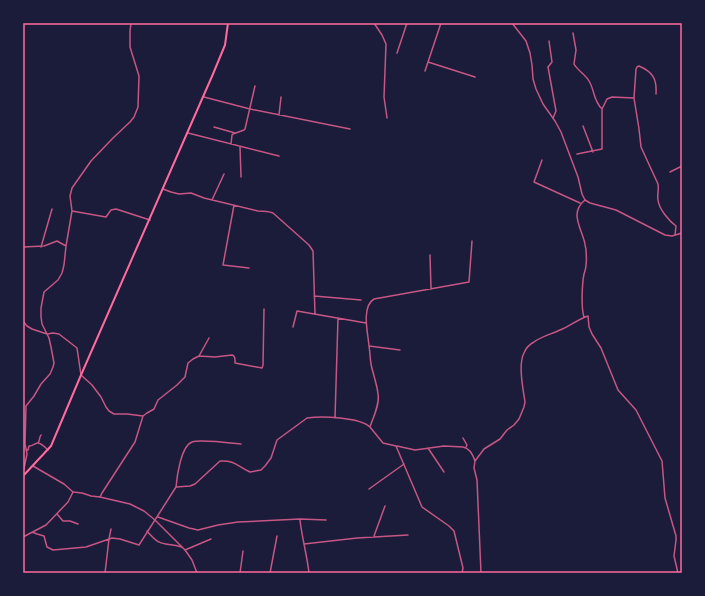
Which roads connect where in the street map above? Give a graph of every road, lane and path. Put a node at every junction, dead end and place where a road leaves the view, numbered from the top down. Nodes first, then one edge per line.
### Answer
1 (131, 23) edge
2 (228, 23) edge
3 (374, 23) edge
4 (407, 23) edge
5 (441, 23) edge
6 (512, 23) edge
7 (573, 33) dead end
8 (549, 41) dead end
9 (397, 53) dead end
10 (428, 62) junction
11 (425, 71) dead end
12 (476, 77) dead end
13 (255, 86) dead end
14 (656, 94) dead end
15 (204, 96) junction
16 (281, 97) dead end
17 (634, 98) junction
18 (250, 108) junction
19 (602, 109) junction
20 (279, 114) junction
21 (387, 118) dead end
22 (553, 118) junction
23 (583, 126) dead end
24 (214, 127) dead end
25 (350, 130) dead end
26 (188, 133) junction
27 (235, 133) junction
28 (231, 144) junction
29 (240, 147) junction
30 (593, 152) junction
31 (577, 154) dead end
32 (279, 156) dead end
33 (542, 160) dead end
34 (682, 166) edge
35 (670, 172) dead end
36 (224, 174) dead end
37 (241, 177) dead end
38 (163, 189) junction
39 (212, 200) junction
40 (585, 200) junction
41 (580, 204) junction
42 (234, 205) junction
43 (52, 209) dead end
44 (72, 211) junction
45 (150, 220) junction
46 (682, 233) edge
47 (675, 235) junction
48 (472, 241) dead end
49 (66, 246) junction
50 (23, 247) edge
51 (41, 247) junction
52 (430, 255) dead end
53 (249, 268) dead end
54 (431, 289) junction
55 (314, 296) junction
56 (361, 300) dead end
57 (264, 309) dead end
58 (315, 314) junction
59 (584, 317) junction
60 (338, 318) junction
61 (23, 321) edge
62 (366, 323) junction
63 (293, 327) dead end
64 (47, 334) junction
65 (209, 338) dead end
66 (369, 346) junction
67 (400, 350) dead end
68 (199, 356) junction
69 (82, 374) junction
70 (143, 416) junction
71 (335, 418) junction
72 (24, 423) edge
73 (370, 427) junction
74 (41, 434) dead end
75 (463, 438) dead end
76 (38, 443) junction
77 (241, 444) dead end
78 (396, 446) junction
79 (428, 448) junction
80 (466, 448) junction
81 (26, 450) junction
82 (48, 450) junction
83 (475, 461) junction
84 (404, 464) junction
85 (33, 466) junction
86 (444, 472) dead end
87 (23, 475) edge
88 (176, 487) junction
89 (369, 489) dead end
90 (73, 492) junction
91 (100, 497) junction
92 (386, 506) dead end
93 (57, 514) junction
94 (158, 517) junction
95 (300, 519) junction
96 (155, 520) junction
97 (326, 520) dead end
98 (78, 524) dead end
99 (111, 529) dead end
100 (147, 531) junction
101 (32, 532) junction
102 (408, 535) dead end
103 (277, 536) dead end
104 (374, 536) junction
105 (23, 537) edge
106 (109, 539) junction
107 (211, 539) dead end
108 (304, 544) junction
109 (182, 547) junction
110 (184, 550) junction
111 (243, 552) dead end
112 (105, 573) edge
113 (197, 573) edge
114 (240, 573) edge
115 (270, 573) edge
116 (309, 573) edge
117 (462, 573) edge
118 (481, 573) edge
119 (678, 573) edge

1 - 44 street
2 - 15 main road
3 - 21 street
4 - 9 street
5 - 10 street
6 - 22 street
7 - 19 street
8 - 22 street
10 - 11 street
10 - 12 street
13 - 18 street
14 - 17 street
15 - 18 street
15 - 26 main road
16 - 20 street
17 - 19 street
17 - 47 street
18 - 20 street
18 - 27 street
19 - 30 street
20 - 25 street
22 - 40 street
23 - 30 street
24 - 27 street
26 - 28 street
26 - 38 main road
27 - 28 street
28 - 29 street
29 - 32 street
29 - 37 street
30 - 31 street
33 - 41 street
34 - 35 street
36 - 39 street
38 - 39 street
38 - 45 main road
39 - 42 street
40 - 41 street
40 - 47 street
41 - 59 street
42 - 53 street
42 - 55 street
43 - 51 street
44 - 45 street
44 - 49 street
45 - 69 main road
46 - 47 street
48 - 54 street
49 - 51 street
49 - 64 street
50 - 51 street
52 - 54 street
54 - 62 street
55 - 56 street
55 - 58 street
57 - 68 street
58 - 60 street
58 - 63 street
59 - 83 street
59 - 119 street
60 - 62 street
60 - 71 street
61 - 64 street
62 - 66 street
64 - 69 street
64 - 72 street
65 - 68 street
66 - 67 street
66 - 73 street
68 - 70 street
69 - 70 street
69 - 82 main road
70 - 91 street
71 - 73 street
71 - 88 street
72 - 81 street
73 - 78 street
74 - 76 street
75 - 80 street
76 - 81 street
76 - 82 street
77 - 88 street
78 - 79 street
78 - 84 street
79 - 80 street
79 - 86 street
80 - 83 street
81 - 87 street
82 - 85 main road
83 - 118 street
84 - 89 street
84 - 117 street
85 - 87 main road
85 - 90 street
88 - 94 street
90 - 91 street
90 - 93 street
91 - 96 street
92 - 104 street
93 - 98 street
93 - 101 street
94 - 95 street
94 - 96 street
95 - 97 street
95 - 108 street
96 - 100 street
96 - 109 street
99 - 106 street
100 - 106 street
100 - 109 street
101 - 105 street
101 - 106 street
102 - 104 street
103 - 115 street
104 - 108 street
106 - 112 street
107 - 110 street
108 - 116 street
109 - 110 street
110 - 113 street
111 - 114 street

